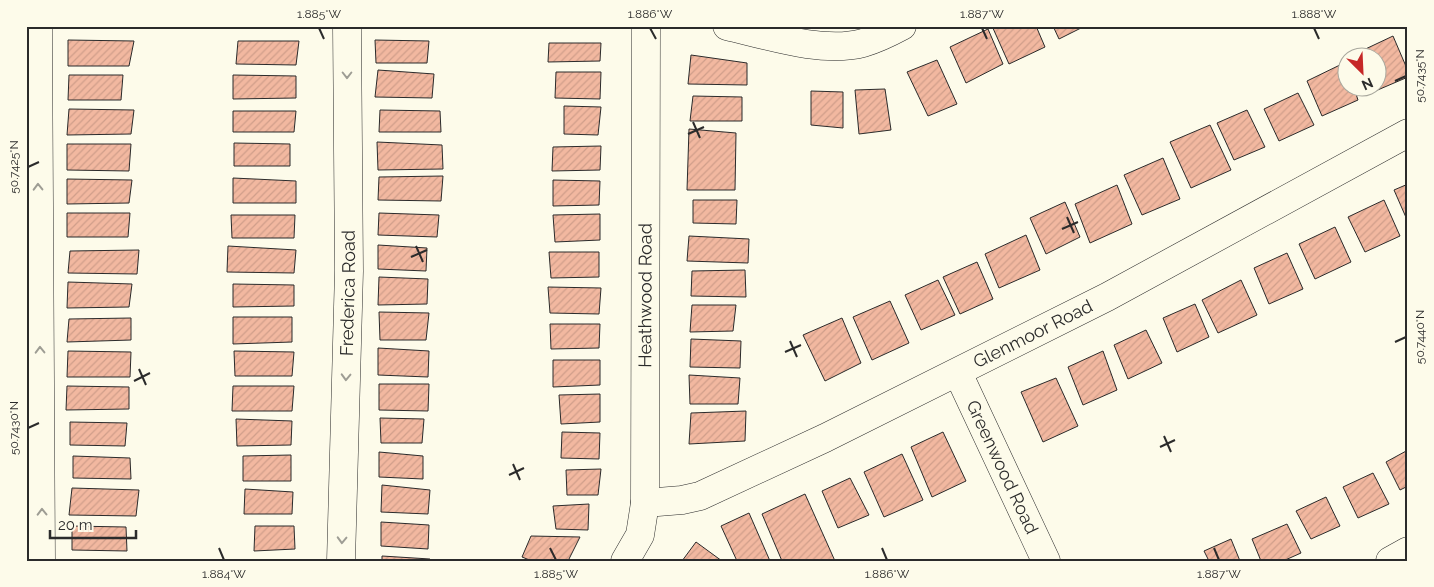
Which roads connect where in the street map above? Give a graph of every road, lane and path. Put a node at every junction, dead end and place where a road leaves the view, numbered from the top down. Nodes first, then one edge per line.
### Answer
1 (38, 26) edge
2 (347, 26) edge
3 (646, 26) edge
4 (727, 26) edge
5 (902, 26) edge
6 (1408, 133) edge
7 (958, 373) junction
8 (645, 502) junction
9 (1408, 551) edge
10 (41, 561) edge
11 (341, 561) edge
12 (625, 561) edge
13 (1046, 561) edge
14 (1390, 561) edge

10 -> 1 street
2 -> 11 street, Frederica Road
3 - 8 street, Heathwood Road
4 - 5 street
6 - 7 street, Glenmoor Road
7 - 8 street, Glenmoor Road
7 - 13 street, Greenwood Road
8 - 12 street, Heathwood Road
9 - 14 street

